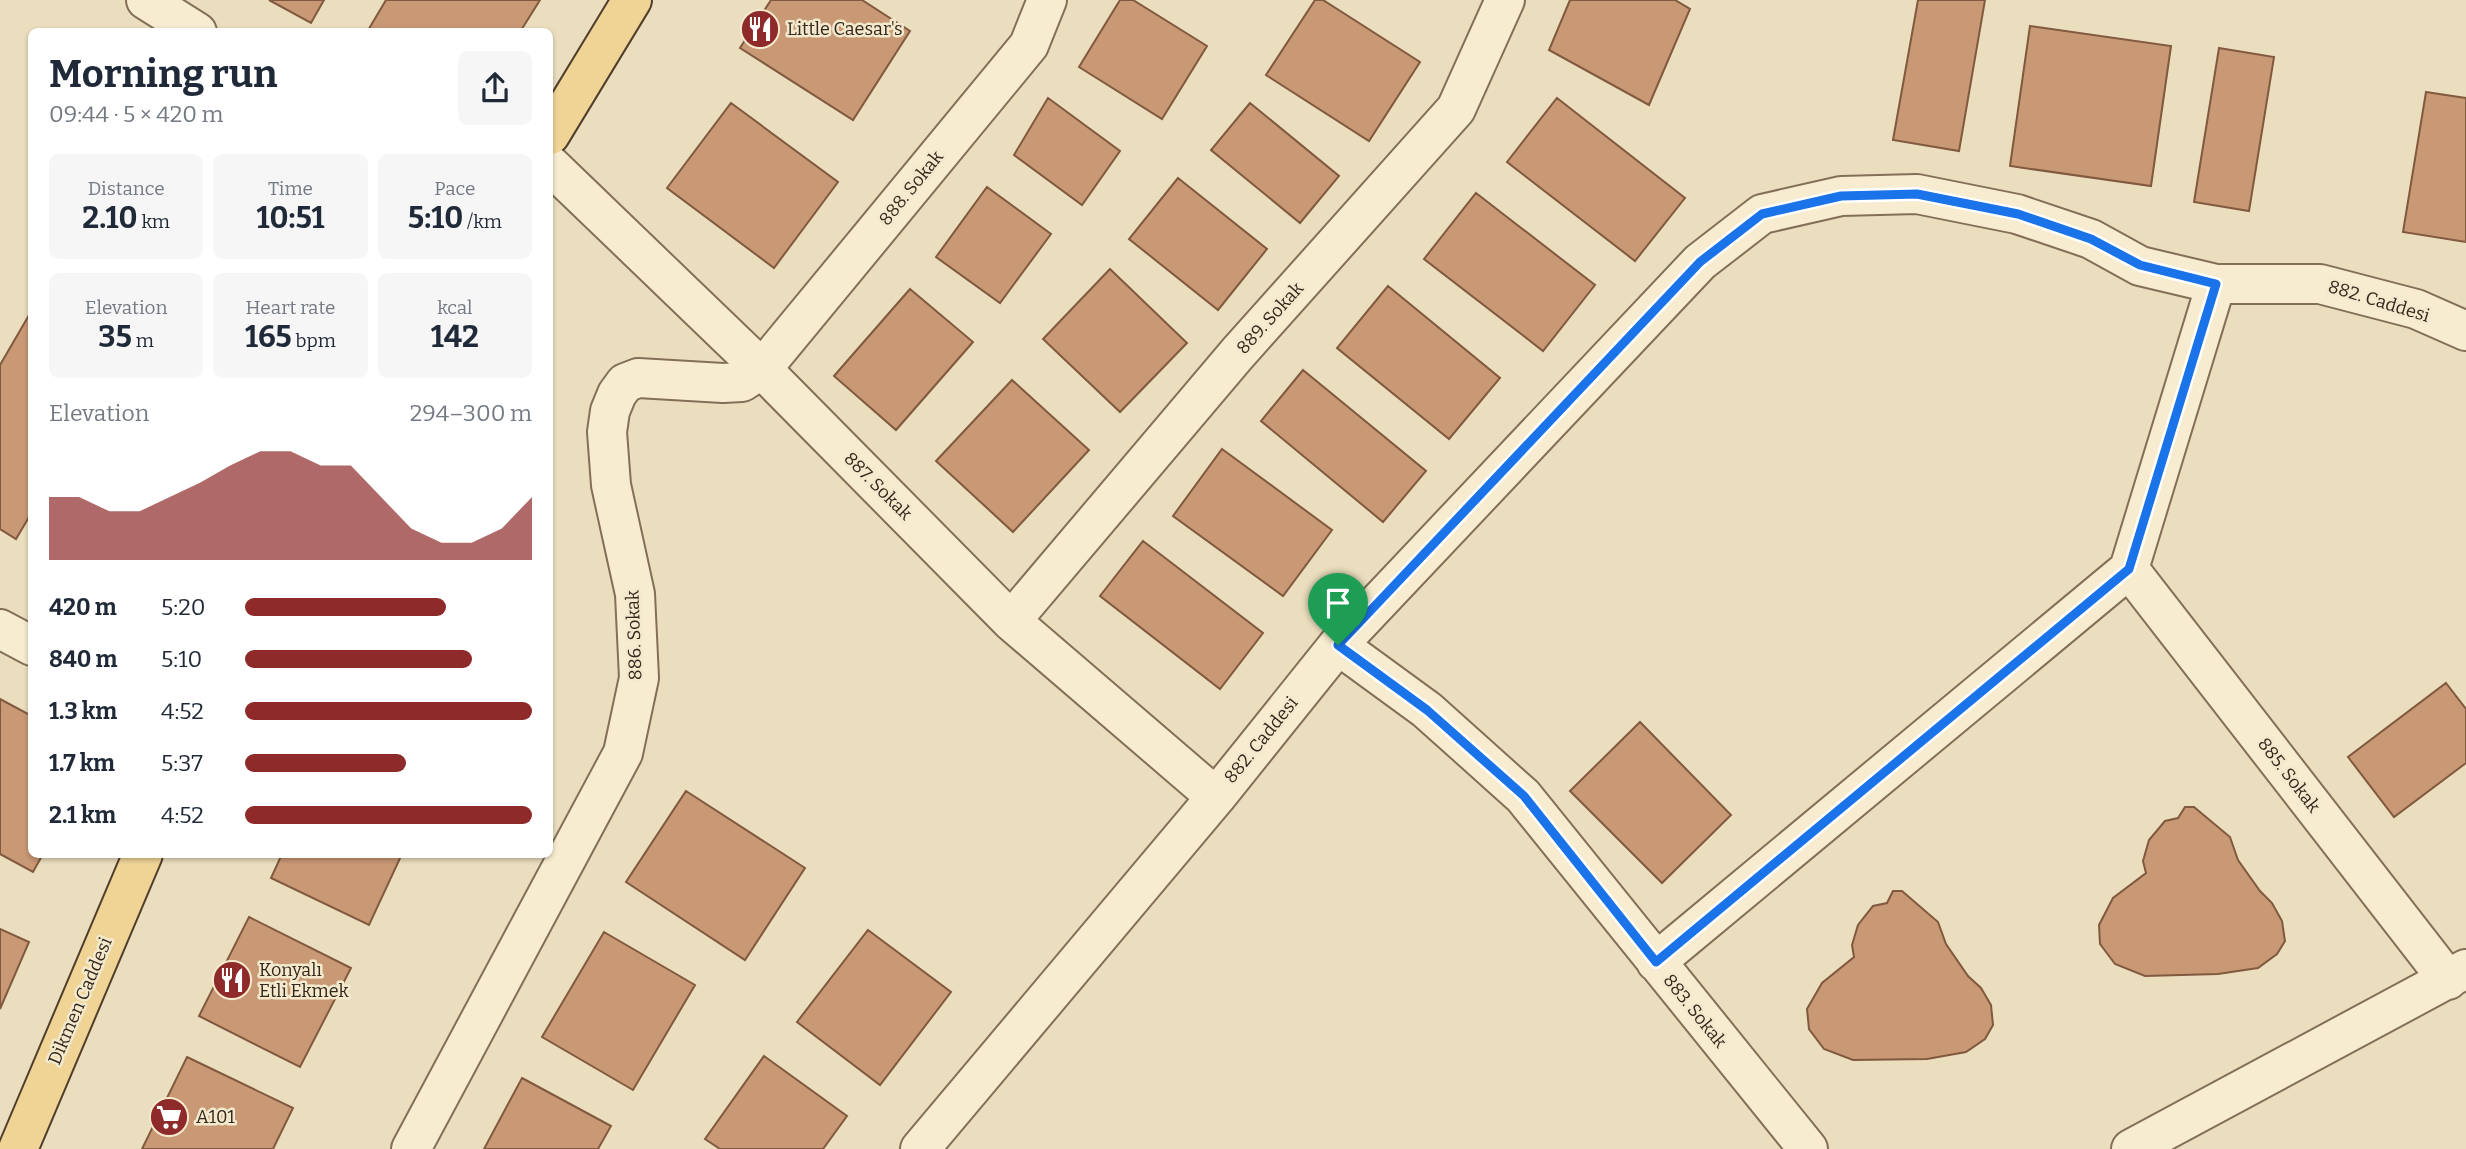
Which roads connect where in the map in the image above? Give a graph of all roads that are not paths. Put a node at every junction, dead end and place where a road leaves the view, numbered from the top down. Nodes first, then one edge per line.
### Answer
1 (146, 0) edge
2 (632, 0) edge
3 (1047, 0) edge
4 (1505, 0) edge
5 (191, 28) edge
6 (553, 130) edge
7 (553, 169) edge
8 (2216, 284) junction
9 (2466, 331) edge
10 (762, 369) junction
11 (2129, 569) junction
12 (1011, 621) junction
13 (0, 629) edge
14 (28, 644) edge
15 (1338, 645) junction
16 (1216, 797) junction
17 (141, 858) edge
18 (1656, 962) junction
19 (2457, 975) edge
20 (18, 1149) edge
21 (411, 1149) edge
22 (919, 1149) edge
23 (1808, 1149) edge
24 (2131, 1149) edge

1 - 5 street
2 - 6 main road
3 - 10 street, 888. Sokak
4 - 12 street, 889. Sokak
7 - 10 street, 887. Sokak
8 - 9 street, 882. Caddesi
8 - 11 street
8 - 15 street, 882. Caddesi
10 - 12 street, 887. Sokak
10 - 21 street, 886. Sokak
11 - 18 street
11 - 19 street, 885. Sokak
12 - 16 street, 887. Sokak
13 - 14 street
15 - 16 street, 882. Caddesi
15 - 18 street, 883. Sokak
16 - 22 street, 882. Caddesi
17 - 20 main road, Dikmen Caddesi
18 - 23 street, 883. Sokak
19 - 24 street

